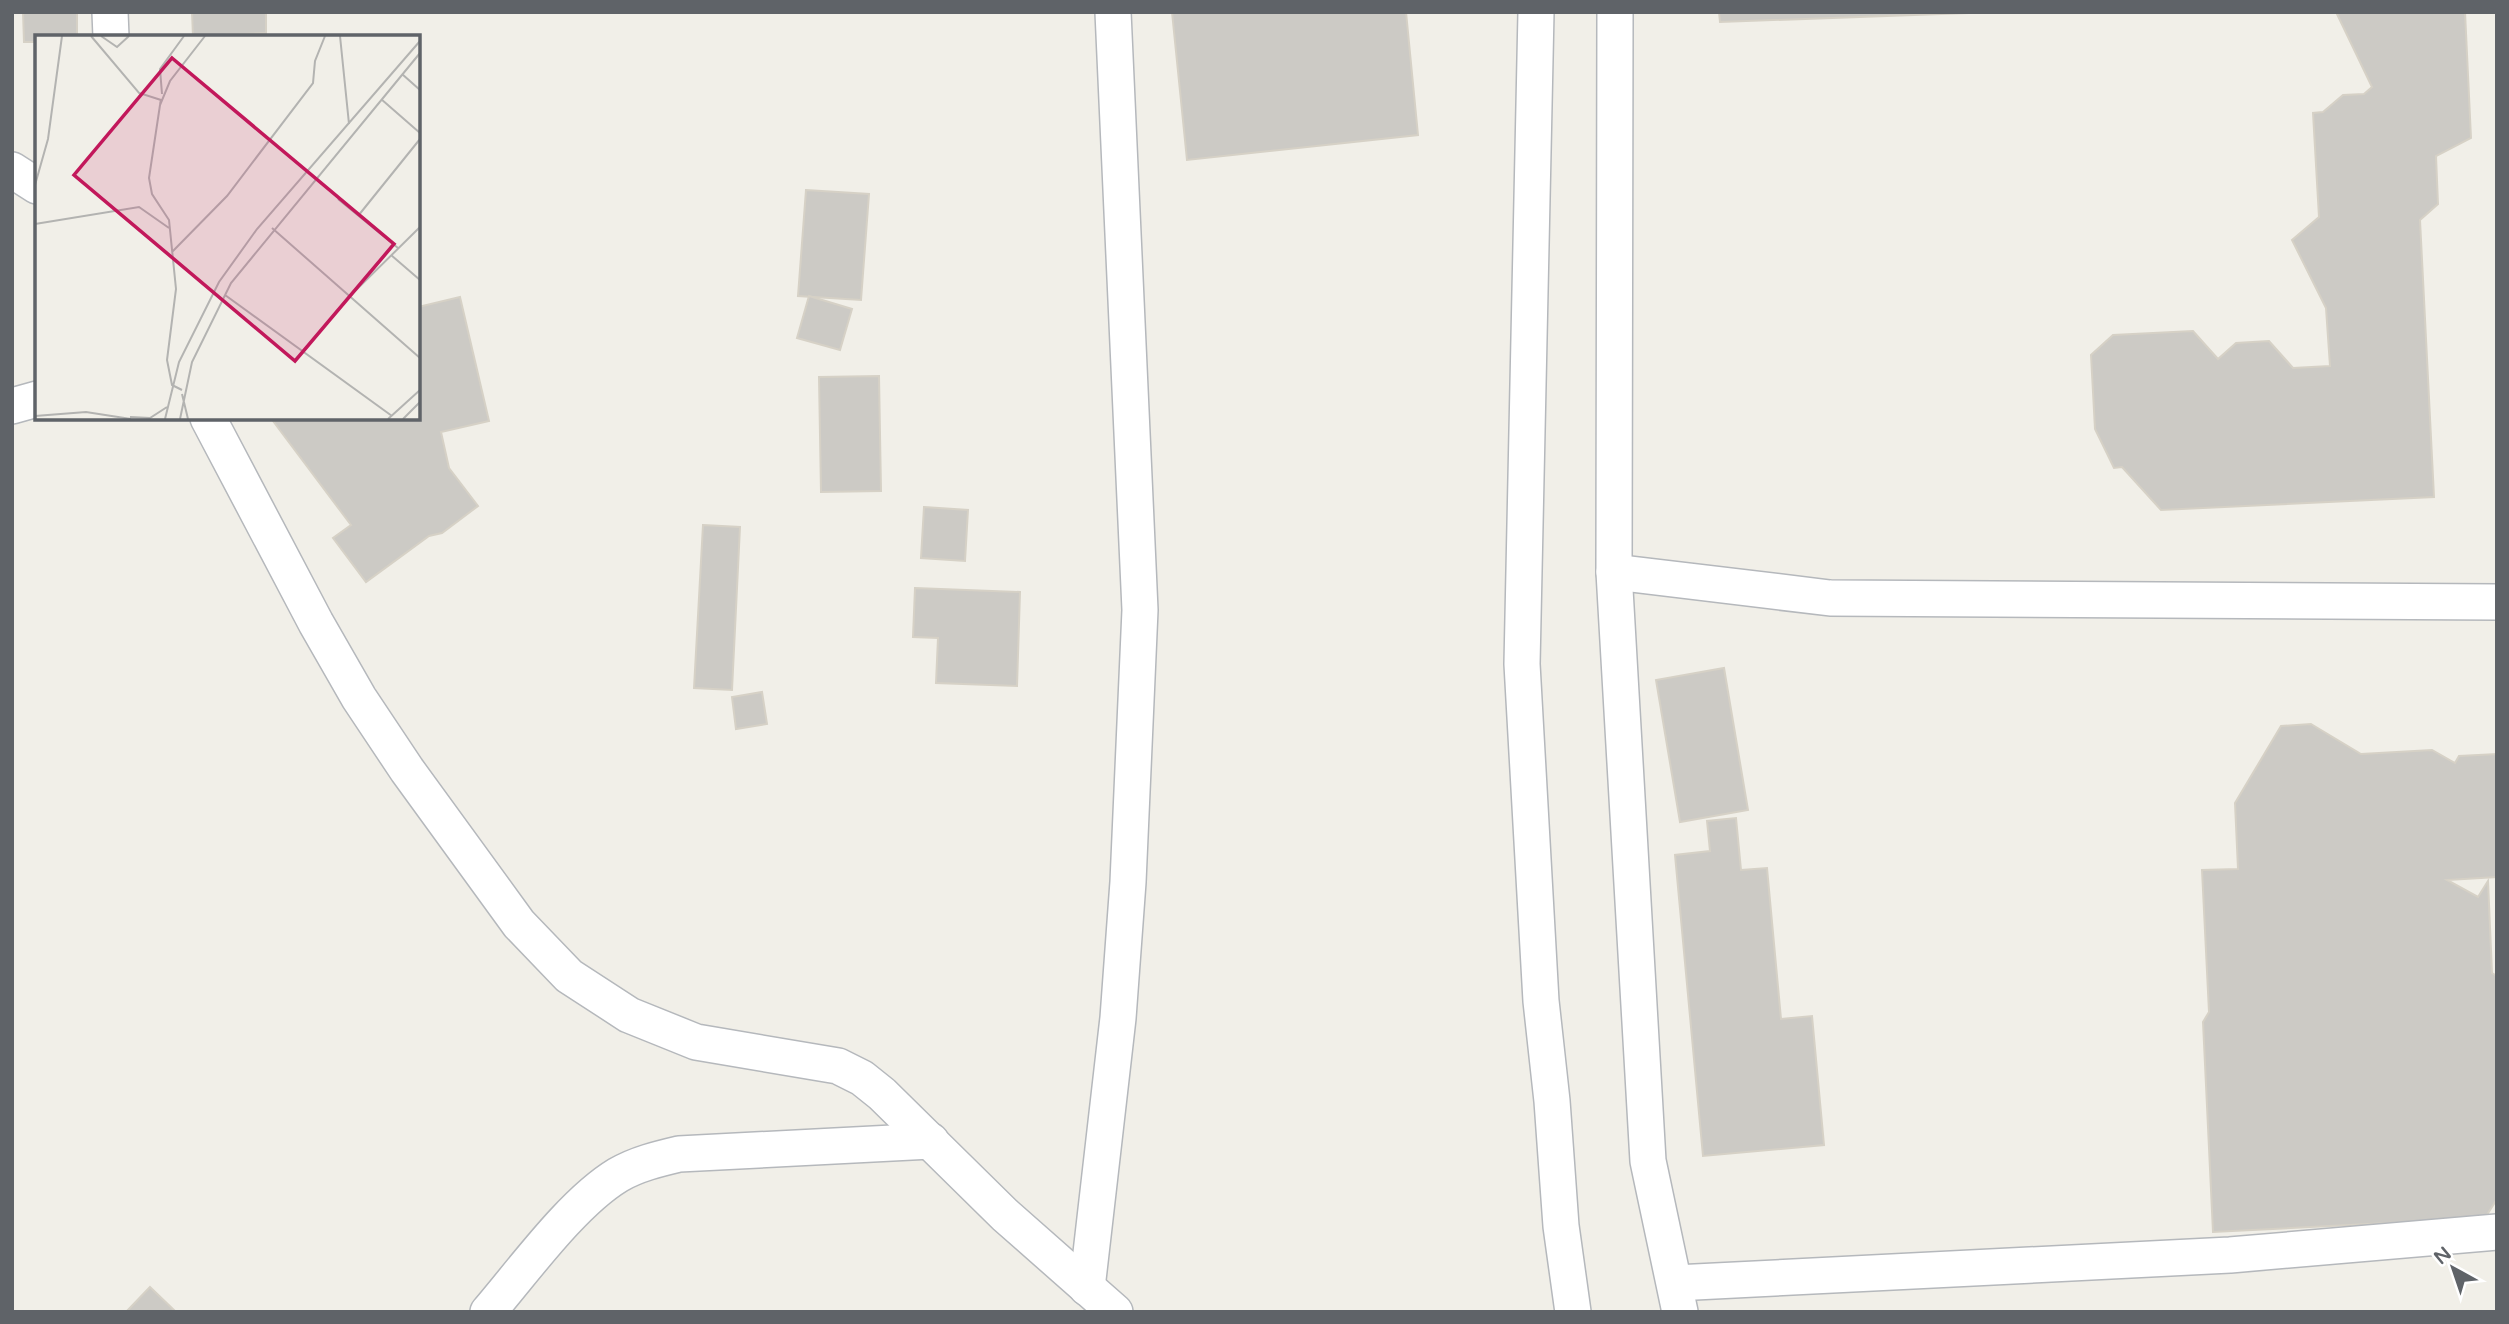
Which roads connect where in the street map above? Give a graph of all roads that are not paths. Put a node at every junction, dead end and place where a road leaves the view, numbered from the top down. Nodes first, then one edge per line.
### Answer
1 (110, 12) edge
2 (1113, 12) edge
3 (1536, 12) edge
4 (1615, 12) edge
5 (111, 35) edge
6 (12, 170) edge
7 (35, 185) edge
8 (35, 400) edge
9 (12, 406) edge
10 (209, 420) edge
11 (1614, 572) junction
12 (2497, 602) edge
13 (931, 1142) junction
14 (2497, 1232) edge
15 (1087, 1288) junction
16 (1677, 1298) edge
17 (488, 1312) edge
18 (1115, 1312) edge
19 (1573, 1312) edge

1 - 5 street
2 - 15 street
3 - 19 street
4 - 11 street
6 - 7 street
8 - 9 street
10 - 13 street
11 - 12 street
11 - 16 street
13 - 15 street
13 - 17 street
14 - 16 street
15 - 18 street

